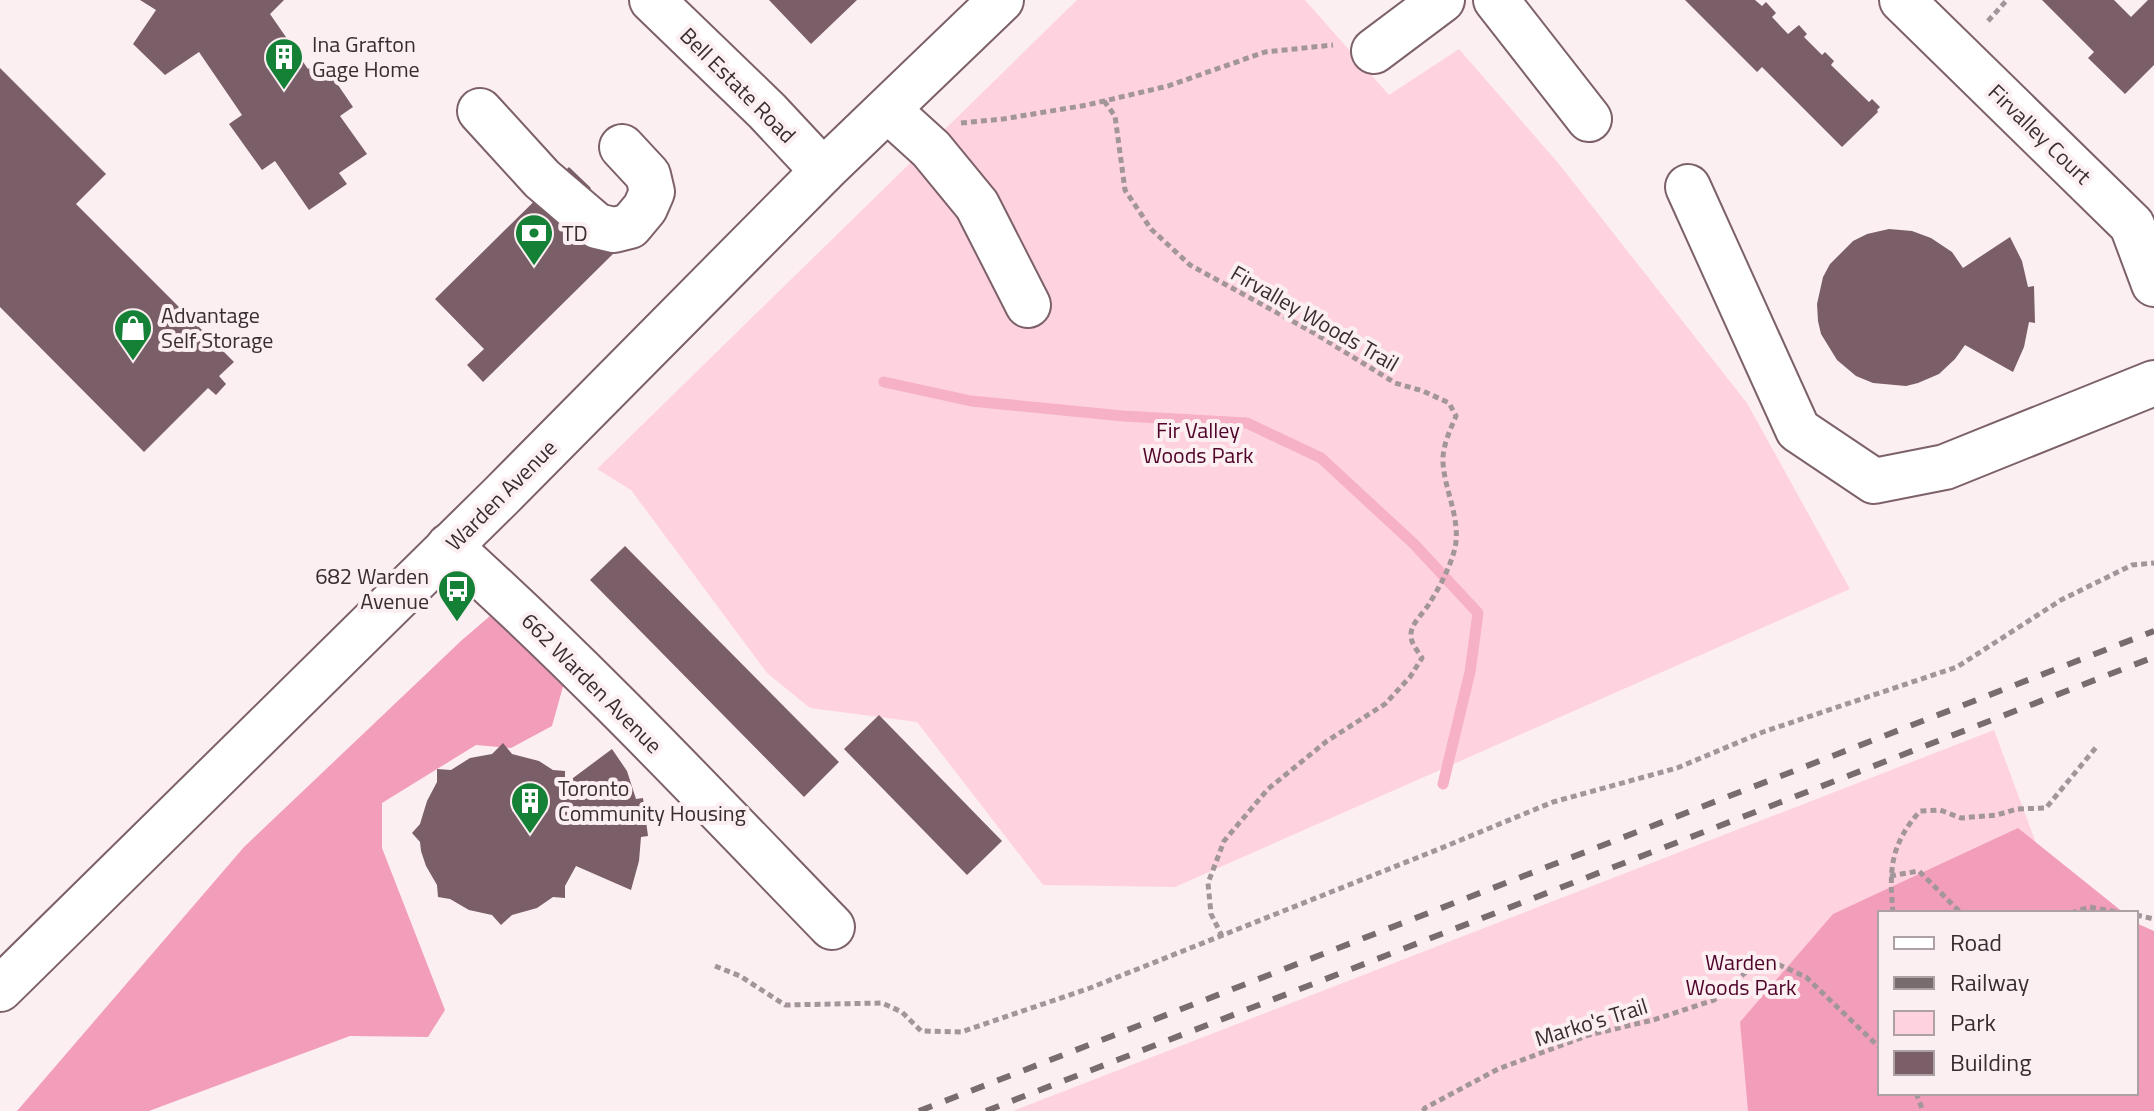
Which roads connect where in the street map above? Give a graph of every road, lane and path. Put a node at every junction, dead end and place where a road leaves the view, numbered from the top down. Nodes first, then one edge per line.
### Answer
1 (652, 0) edge
2 (1001, 0) edge
3 (1442, 0) edge
4 (1496, 0) edge
5 (1902, 0) edge
6 (2007, 0) edge
7 (1988, 21) dead end
8 (1374, 51) joint
9 (1104, 101) junction
10 (888, 110) junction
11 (480, 111) dead end
12 (1589, 119) dead end
13 (957, 123) dead end
14 (622, 147) dead end
15 (823, 171) junction
16 (1688, 187) dead end
17 (2143, 214) edge
18 (2154, 284) edge
19 (1028, 305) dead end
20 (2154, 383) edge
21 (449, 546) junction
22 (2154, 563) edge
23 (2098, 745) dead end
24 (1890, 876) junction
25 (1893, 911) edge
26 (1959, 911) edge
27 (2077, 911) edge
28 (2111, 911) edge
29 (832, 927) dead end
30 (1222, 937) junction
31 (715, 966) dead end
32 (0, 989) edge
33 (1878, 1046) edge
34 (1423, 1111) edge

1 - 15 main road, Bell Estate Road
2 - 10 main road, Warden Avenue
3 - 8 main road
4 - 12 main road
5 - 17 main road, Firvalley Court
6 - 7 path
8 - 9 path
9 - 13 path
9 - 30 path, Firvalley Woods Trail
10 - 15 main road, Warden Avenue
10 - 19 main road
11 - 14 main road
15 - 21 main road, Warden Avenue
16 - 20 main road
17 - 18 main road, Firvalley Court
21 - 29 main road, 662 Warden Avenue
21 - 32 main road, Warden Avenue
22 - 30 path
23 - 24 path
24 - 25 path
24 - 26 path
27 - 28 path
30 - 31 path
33 - 34 path, Marko's Trail

